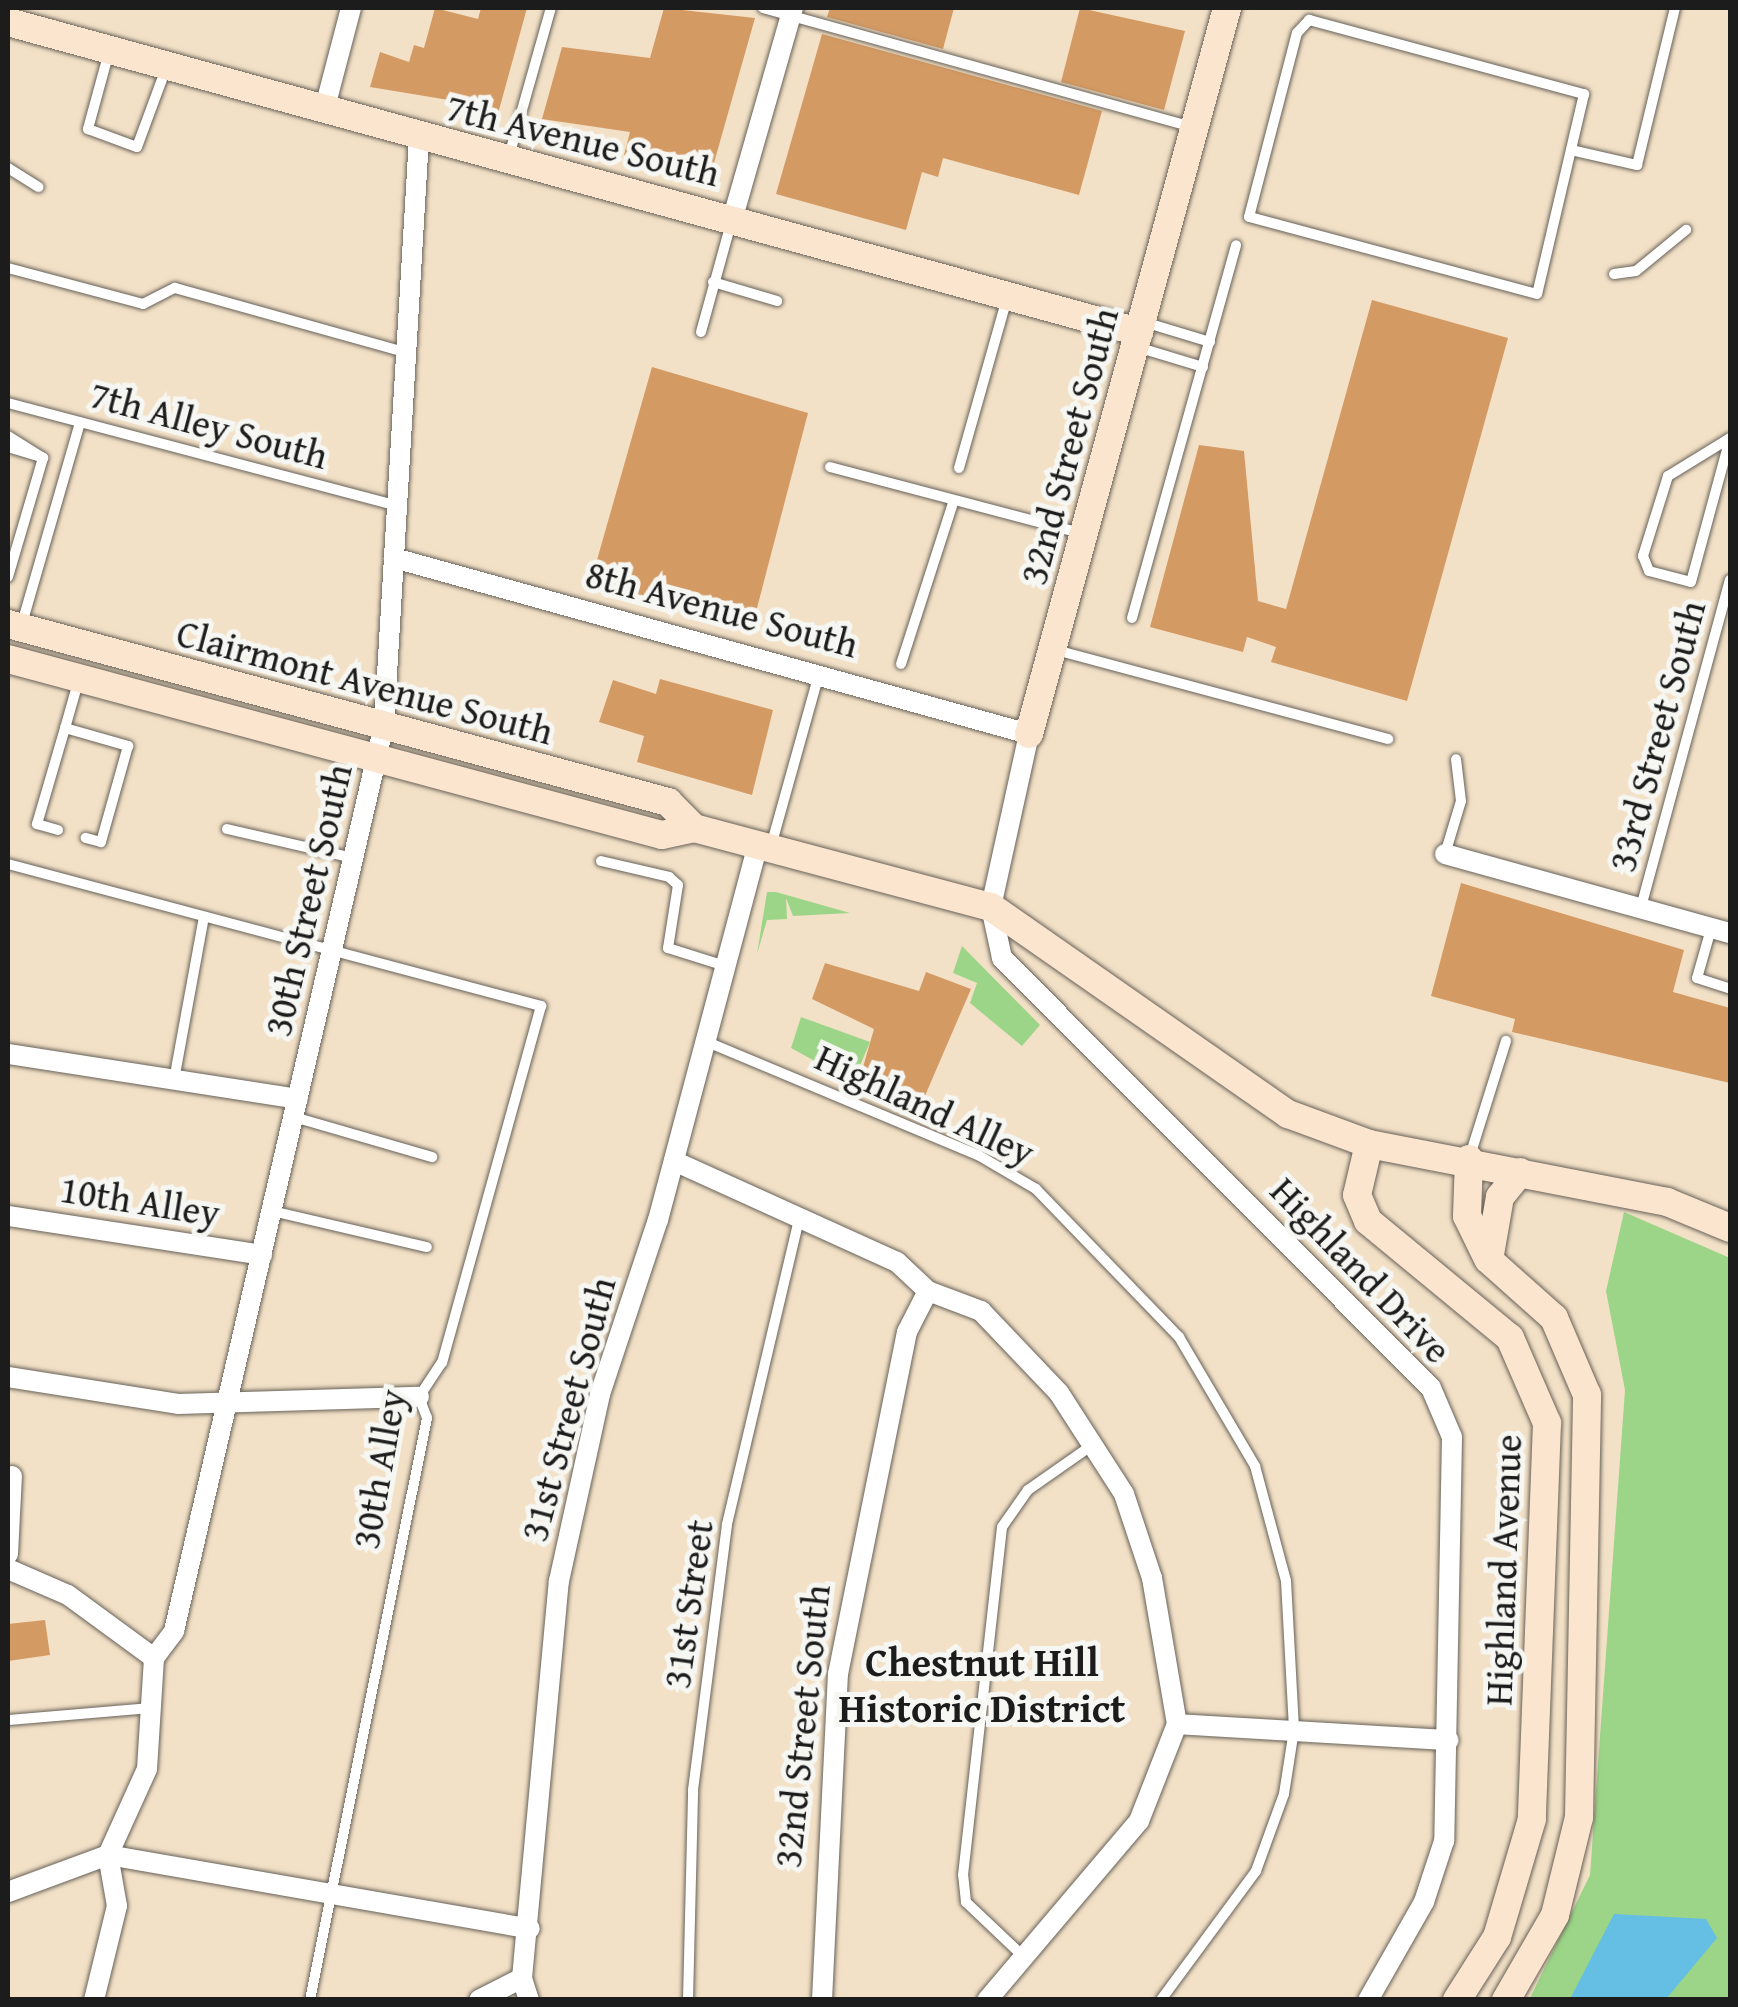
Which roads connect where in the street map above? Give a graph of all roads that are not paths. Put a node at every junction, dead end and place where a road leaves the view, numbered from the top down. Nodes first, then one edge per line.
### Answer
1 (351, 8) edge
2 (551, 8) edge
3 (763, 8) edge
4 (1227, 8) edge
5 (1676, 8) edge
6 (792, 11) edge
7 (8, 22) edge
8 (110, 50) junction
9 (168, 65) junction
10 (324, 107) junction
11 (1193, 127) junction
12 (419, 137) junction
13 (1570, 150) junction
14 (508, 160) junction
15 (8, 168) edge
16 (39, 188) dead end
17 (733, 217) junction
18 (1686, 230) dead end
19 (1236, 245) dead end
20 (8, 268) edge
21 (1614, 274) dead end
22 (714, 282) junction
23 (1007, 297) junction
24 (777, 301) dead end
25 (700, 332) dead end
26 (1139, 333) junction
27 (1210, 342) junction
28 (400, 351) junction
29 (1203, 367) junction
30 (8, 403) edge
31 (80, 422) junction
32 (8, 436) edge
33 (1730, 438) edge
34 (8, 447) edge
35 (43, 458) junction
36 (830, 467) dead end
37 (958, 468) dead end
38 (954, 500) junction
39 (395, 505) junction
40 (1082, 534) junction
41 (10, 556) edge
42 (394, 558) junction
43 (8, 578) edge
44 (1730, 580) edge
45 (1132, 618) dead end
46 (14, 626) edge
47 (1052, 649) junction
48 (901, 664) dead end
49 (9, 666) edge
50 (820, 672) junction
51 (79, 678) junction
52 (384, 725) junction
53 (65, 728) junction
54 (1029, 734) junction
55 (1388, 739) dead end
56 (376, 756) junction
57 (1456, 759) dead end
58 (694, 828) junction
59 (227, 829) dead end
60 (58, 830) dead end
61 (86, 838) dead end
62 (763, 850) junction
63 (1445, 854) joint
64 (354, 858) junction
65 (602, 860) dead end
66 (8, 864) edge
67 (990, 908) junction
68 (1641, 908) junction
69 (204, 916) junction
70 (1721, 931) edge
71 (333, 951) junction
72 (725, 966) junction
73 (1730, 989) edge
74 (704, 1040) junction
75 (1506, 1041) dead end
76 (8, 1054) edge
77 (174, 1080) junction
78 (296, 1108) junction
79 (1368, 1144) junction
80 (432, 1157) dead end
81 (1470, 1160) junction
82 (674, 1161) junction
83 (1520, 1172) junction
84 (272, 1211) junction
85 (8, 1216) edge
86 (798, 1224) junction
87 (1730, 1228) edge
88 (427, 1247) dead end
89 (262, 1255) junction
90 (1489, 1260) junction
91 (928, 1291) junction
92 (8, 1377) edge
93 (419, 1397) junction
94 (227, 1404) junction
95 (1096, 1443) junction
96 (12, 1476) dead end
97 (8, 1554) edge
98 (8, 1569) edge
99 (154, 1658) junction
100 (157, 1708) junction
101 (8, 1720) edge
102 (1177, 1724) junction
103 (1294, 1730) junction
104 (1449, 1740) junction
105 (108, 1855) junction
106 (8, 1892) edge
107 (332, 1894) junction
108 (530, 1928) junction
109 (1026, 1959) junction
110 (522, 1978) junction
111 (94, 2000) edge
112 (310, 2000) edge
113 (479, 2000) edge
114 (529, 2000) edge
115 (688, 2000) edge
116 (822, 2000) edge
117 (987, 2000) edge
118 (1160, 2000) edge
119 (1368, 2000) edge
120 (1457, 2000) edge
121 (1506, 2000) edge

1 - 10 street
2 - 14 lane
3 - 6 lane
4 - 11 street, 32nd Street South
5 - 13 lane
6 - 11 lane
6 - 17 street
7 - 8 street, 7th Avenue South
8 - 9 street, 7th Avenue South
8 - 9 lane
9 - 10 street, 7th Avenue South
10 - 12 street, 7th Avenue South
11 - 26 street, 32nd Street South
12 - 14 street, 7th Avenue South
12 - 28 street, 30th Street South
13 - 13 lane
14 - 17 street, 7th Avenue South
15 - 16 lane
17 - 22 lane
17 - 23 street, 7th Avenue South
18 - 21 lane
19 - 27 lane
20 - 28 lane
22 - 24 lane
22 - 25 lane
23 - 26 street, 7th Avenue South
23 - 37 lane
26 - 27 lane
26 - 29 lane
26 - 40 street, 32nd Street South
27 - 29 lane
28 - 39 street, 30th Street South
29 - 45 lane
30 - 31 lane, 7th Alley South
31 - 39 lane, 7th Alley South
31 - 46 lane
32 - 35 lane
33 - 33 lane
34 - 35 lane
35 - 41 lane
36 - 38 lane
38 - 40 lane
38 - 48 lane
39 - 42 street, 30th Street South
40 - 47 street, 32nd Street South
41 - 43 lane
42 - 50 street, 8th Avenue South
42 - 52 street, 30th Street South
44 - 68 lane, 33rd Street South
46 - 52 street, Clairmont Avenue South
47 - 54 street, 32nd Street South
47 - 55 lane
49 - 51 street, Clairmont Avenue South
50 - 54 street, 8th Avenue South
50 - 62 lane
51 - 53 lane
51 - 56 street, Clairmont Avenue South
52 - 56 street, 30th Street South
52 - 58 street, Clairmont Avenue South
53 - 60 lane
53 - 61 lane
54 - 67 street, 32nd Street South
56 - 58 street, Clairmont Avenue South
56 - 64 street, 30th Street South
57 - 63 lane
58 - 62 street, Clairmont Avenue South
59 - 64 lane
62 - 67 street, Clairmont Avenue South
62 - 72 street, 31st Street South
63 - 68 street
64 - 71 street, 30th Street South
65 - 72 lane
66 - 69 lane
67 - 79 street, Clairmont Avenue South
67 - 104 street, Highland Drive
68 - 70 street
69 - 71 lane
69 - 77 lane
70 - 73 lane
71 - 78 street, 30th Street South
71 - 93 lane, 30th Alley
72 - 74 street, 31st Street South
74 - 82 street, 31st Street South
74 - 103 lane, Highland Alley
75 - 81 lane
76 - 77 street
77 - 78 street
78 - 80 lane
78 - 84 street, 30th Street South
79 - 81 street, Clairmont Avenue South
79 - 120 street, Highland Avenue
81 - 83 street, Clairmont Avenue South
81 - 90 street, Highland Avenue
82 - 86 street
82 - 108 street, 31st Street South
83 - 87 street, Clairmont Avenue South
83 - 90 street
84 - 88 lane
84 - 89 street, 30th Street South
85 - 89 street, 10th Alley
86 - 91 street
86 - 115 lane, 31st Street
89 - 94 street, 30th Street South
90 - 121 street, Highland Avenue
91 - 95 street
91 - 116 street, 32nd Street South
92 - 94 street
93 - 94 street
93 - 107 lane, 30th Alley
94 - 99 street, 30th Street South
95 - 102 street
95 - 109 lane
96 - 97 street
98 - 99 street
99 - 100 street
100 - 101 lane
100 - 105 street
102 - 103 street
102 - 109 street
103 - 104 street
103 - 118 lane, Highland Alley
104 - 119 street, Highland Drive
105 - 106 street
105 - 107 street
105 - 111 street
107 - 108 street
107 - 112 lane, 30th Alley
108 - 110 street, 31st Street South
109 - 117 street
110 - 113 street
110 - 114 street, 31st Street South

